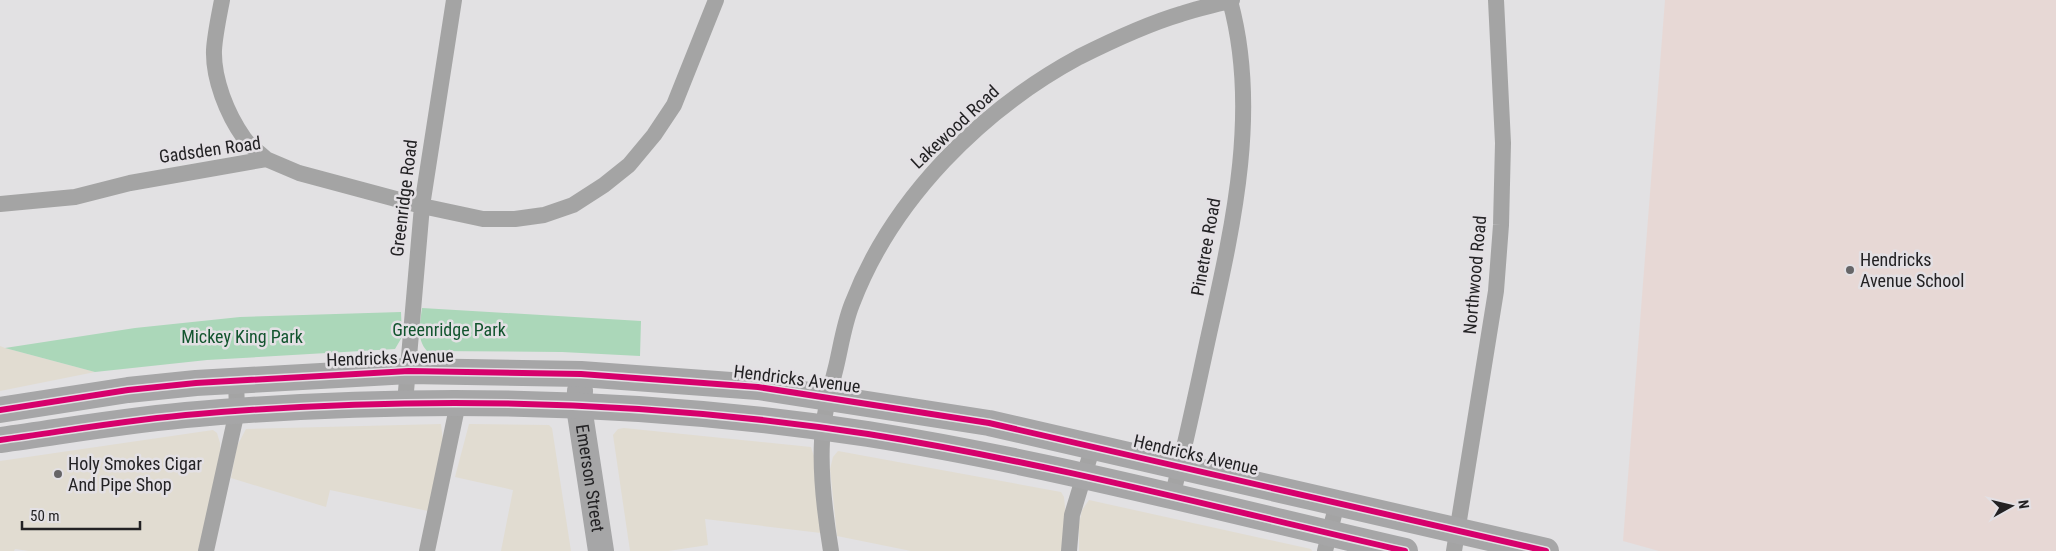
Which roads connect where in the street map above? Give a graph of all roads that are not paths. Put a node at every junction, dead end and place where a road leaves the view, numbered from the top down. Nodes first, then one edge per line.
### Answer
1 (222, 0) edge
2 (454, 0) edge
3 (716, 0) edge
4 (1231, 0) edge
5 (1496, 0) edge
6 (266, 159) junction
7 (0, 204) edge
8 (422, 206) junction
9 (409, 371) junction
10 (572, 374) junction
11 (236, 380) junction
12 (829, 397) junction
13 (405, 403) junction
14 (458, 404) junction
15 (579, 407) junction
16 (0, 410) edge
17 (237, 411) junction
18 (823, 428) junction
19 (0, 440) edge
20 (1093, 446) junction
21 (1180, 468) junction
22 (1083, 476) junction
23 (1172, 497) junction
24 (1337, 503) junction
25 (1456, 541) edge
26 (1327, 542) edge
27 (206, 551) edge
28 (427, 551) edge
29 (601, 551) edge
30 (831, 551) edge
31 (1069, 551) edge
32 (1405, 551) edge
33 (1546, 551) edge

1 - 6 street
2 - 8 street, Greenridge Road
3 - 8 street, Gadsden Road
4 - 12 street, Lakewood Road
4 - 21 street, Pinetree Road
5 - 25 street, Northwood Road
6 - 7 street, Gadsden Road
6 - 8 street, Gadsden Road
8 - 9 street, Greenridge Road
9 - 10 main road, Hendricks Avenue
9 - 11 main road, Hendricks Avenue
9 - 13 street, Greenridge Road
10 - 12 main road, Hendricks Avenue
10 - 14 main road
10 - 15 main road, Emerson Street
11 - 16 main road, Hendricks Avenue
11 - 17 street
12 - 18 street, Lakewood Road
12 - 20 main road, Hendricks Avenue
13 - 14 main road
13 - 17 main road
14 - 15 main road
14 - 28 street
15 - 18 main road
15 - 29 main road, Emerson Street
17 - 19 main road
17 - 27 street
18 - 22 main road
18 - 30 street, Lakewood Road
20 - 21 main road, Hendricks Avenue
20 - 22 street
21 - 23 street, Pinetree Road
21 - 24 main road, Hendricks Avenue
22 - 23 main road
22 - 31 street
23 - 26 main road
24 - 25 main road, Hendricks Avenue
24 - 26 street
25 - 33 main road, Hendricks Avenue
26 - 32 main road

